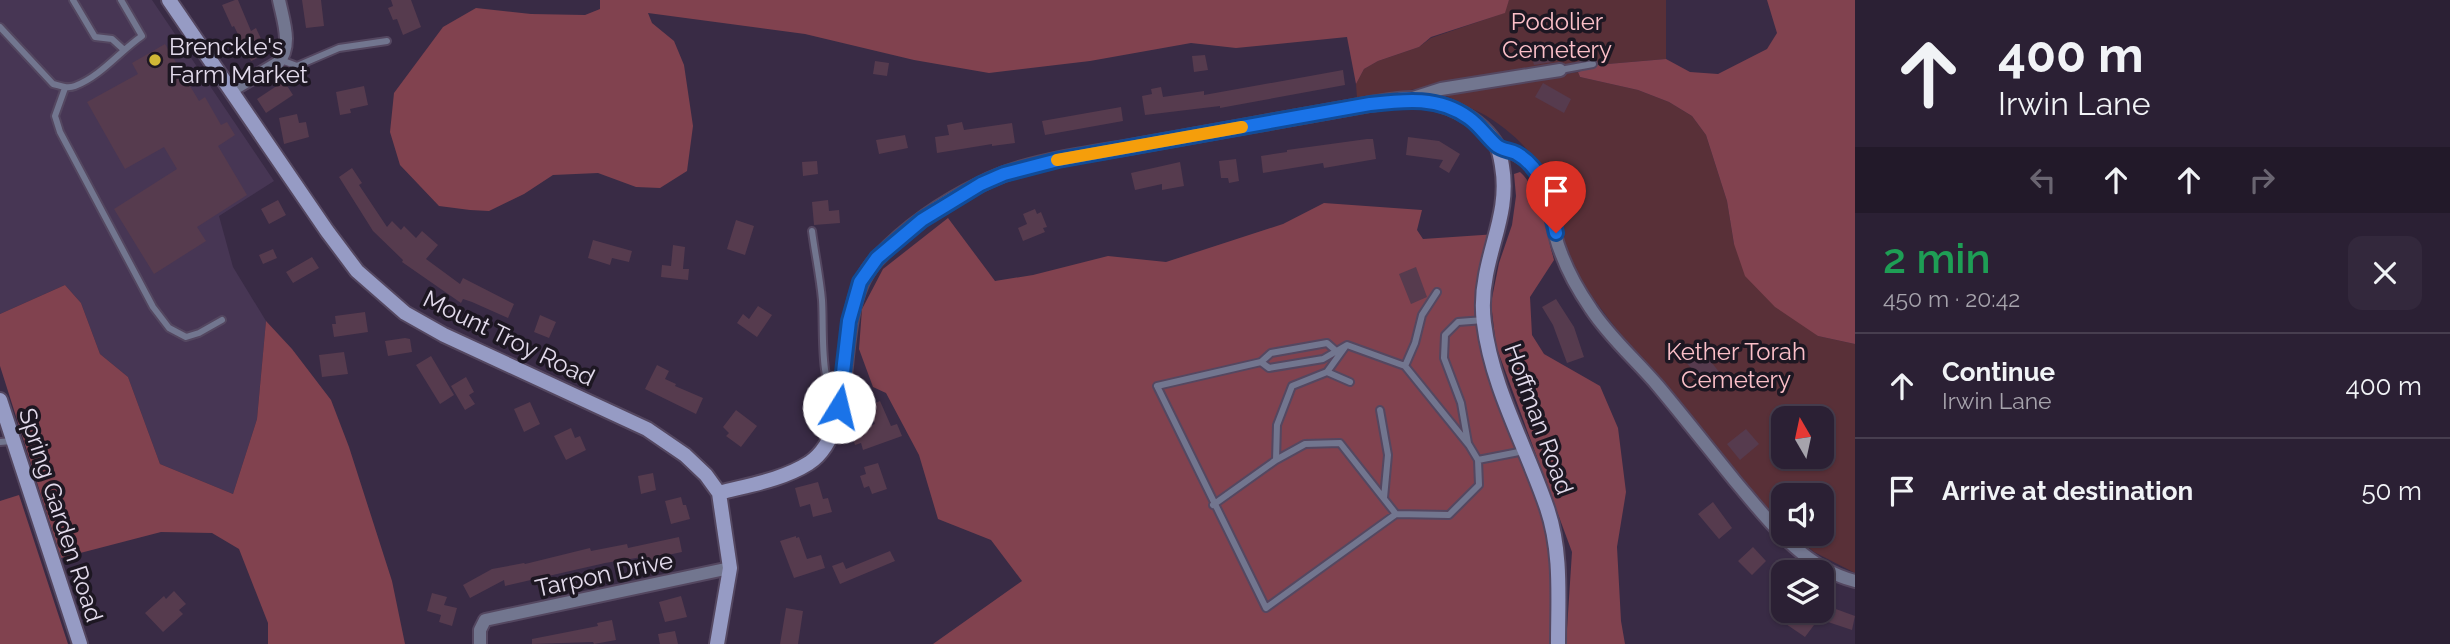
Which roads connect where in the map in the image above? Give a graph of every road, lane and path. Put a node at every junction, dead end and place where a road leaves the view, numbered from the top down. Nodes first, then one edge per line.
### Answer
1 (73, 0) edge
2 (121, 0) edge
3 (169, 0) edge
4 (279, 0) edge
5 (0, 27) edge
6 (387, 41) dead end
7 (123, 49) junction
8 (281, 60) junction
9 (1593, 64) dead end
10 (1560, 70) joint
11 (65, 88) junction
12 (232, 90) junction
13 (1410, 99) junction
14 (1498, 147) junction
15 (812, 231) dead end
16 (1437, 292) dead end
17 (222, 320) dead end
18 (1484, 320) junction
19 (1346, 345) junction
20 (1335, 350) junction
21 (1261, 362) junction
22 (1405, 366) junction
23 (1326, 372) junction
24 (1350, 382) dead end
25 (0, 400) edge
26 (839, 407) junction
27 (1380, 410) dead end
28 (6, 442) edge
29 (1469, 445) junction
30 (1525, 451) junction
31 (1276, 460) junction
32 (1478, 460) junction
33 (719, 492) junction
34 (1384, 498) junction
35 (1213, 505) junction
36 (1396, 514) junction
37 (730, 568) junction
38 (1855, 581) edge
39 (80, 644) edge
40 (480, 644) edge
41 (718, 644) edge
42 (1558, 644) edge

1 - 7 lane
2 - 7 lane
3 - 12 street, Mount Troy Road
4 - 8 street
5 - 11 lane
6 - 8 lane
7 - 11 lane
8 - 12 street
9 - 10 lane
10 - 13 street
11 - 17 lane
12 - 33 street, Mount Troy Road
13 - 14 street
13 - 26 street
14 - 18 street, Hoffman Road
14 - 38 street
15 - 26 lane
16 - 22 lane
18 - 29 lane
18 - 30 street, Hoffman Road
19 - 20 lane
19 - 22 lane
19 - 23 lane
20 - 21 lane
20 - 21 lane
21 - 35 lane
22 - 29 lane
23 - 24 lane
23 - 31 lane
25 - 28 street, Spring Garden Road
26 - 33 street
27 - 34 lane
28 - 39 street, Spring Garden Road
29 - 32 lane
30 - 32 lane
30 - 42 street, Hoffman Road
31 - 34 lane
31 - 35 lane
32 - 36 lane
33 - 37 street
34 - 36 lane
35 - 36 lane
37 - 40 street, Tarpon Drive
37 - 41 street

